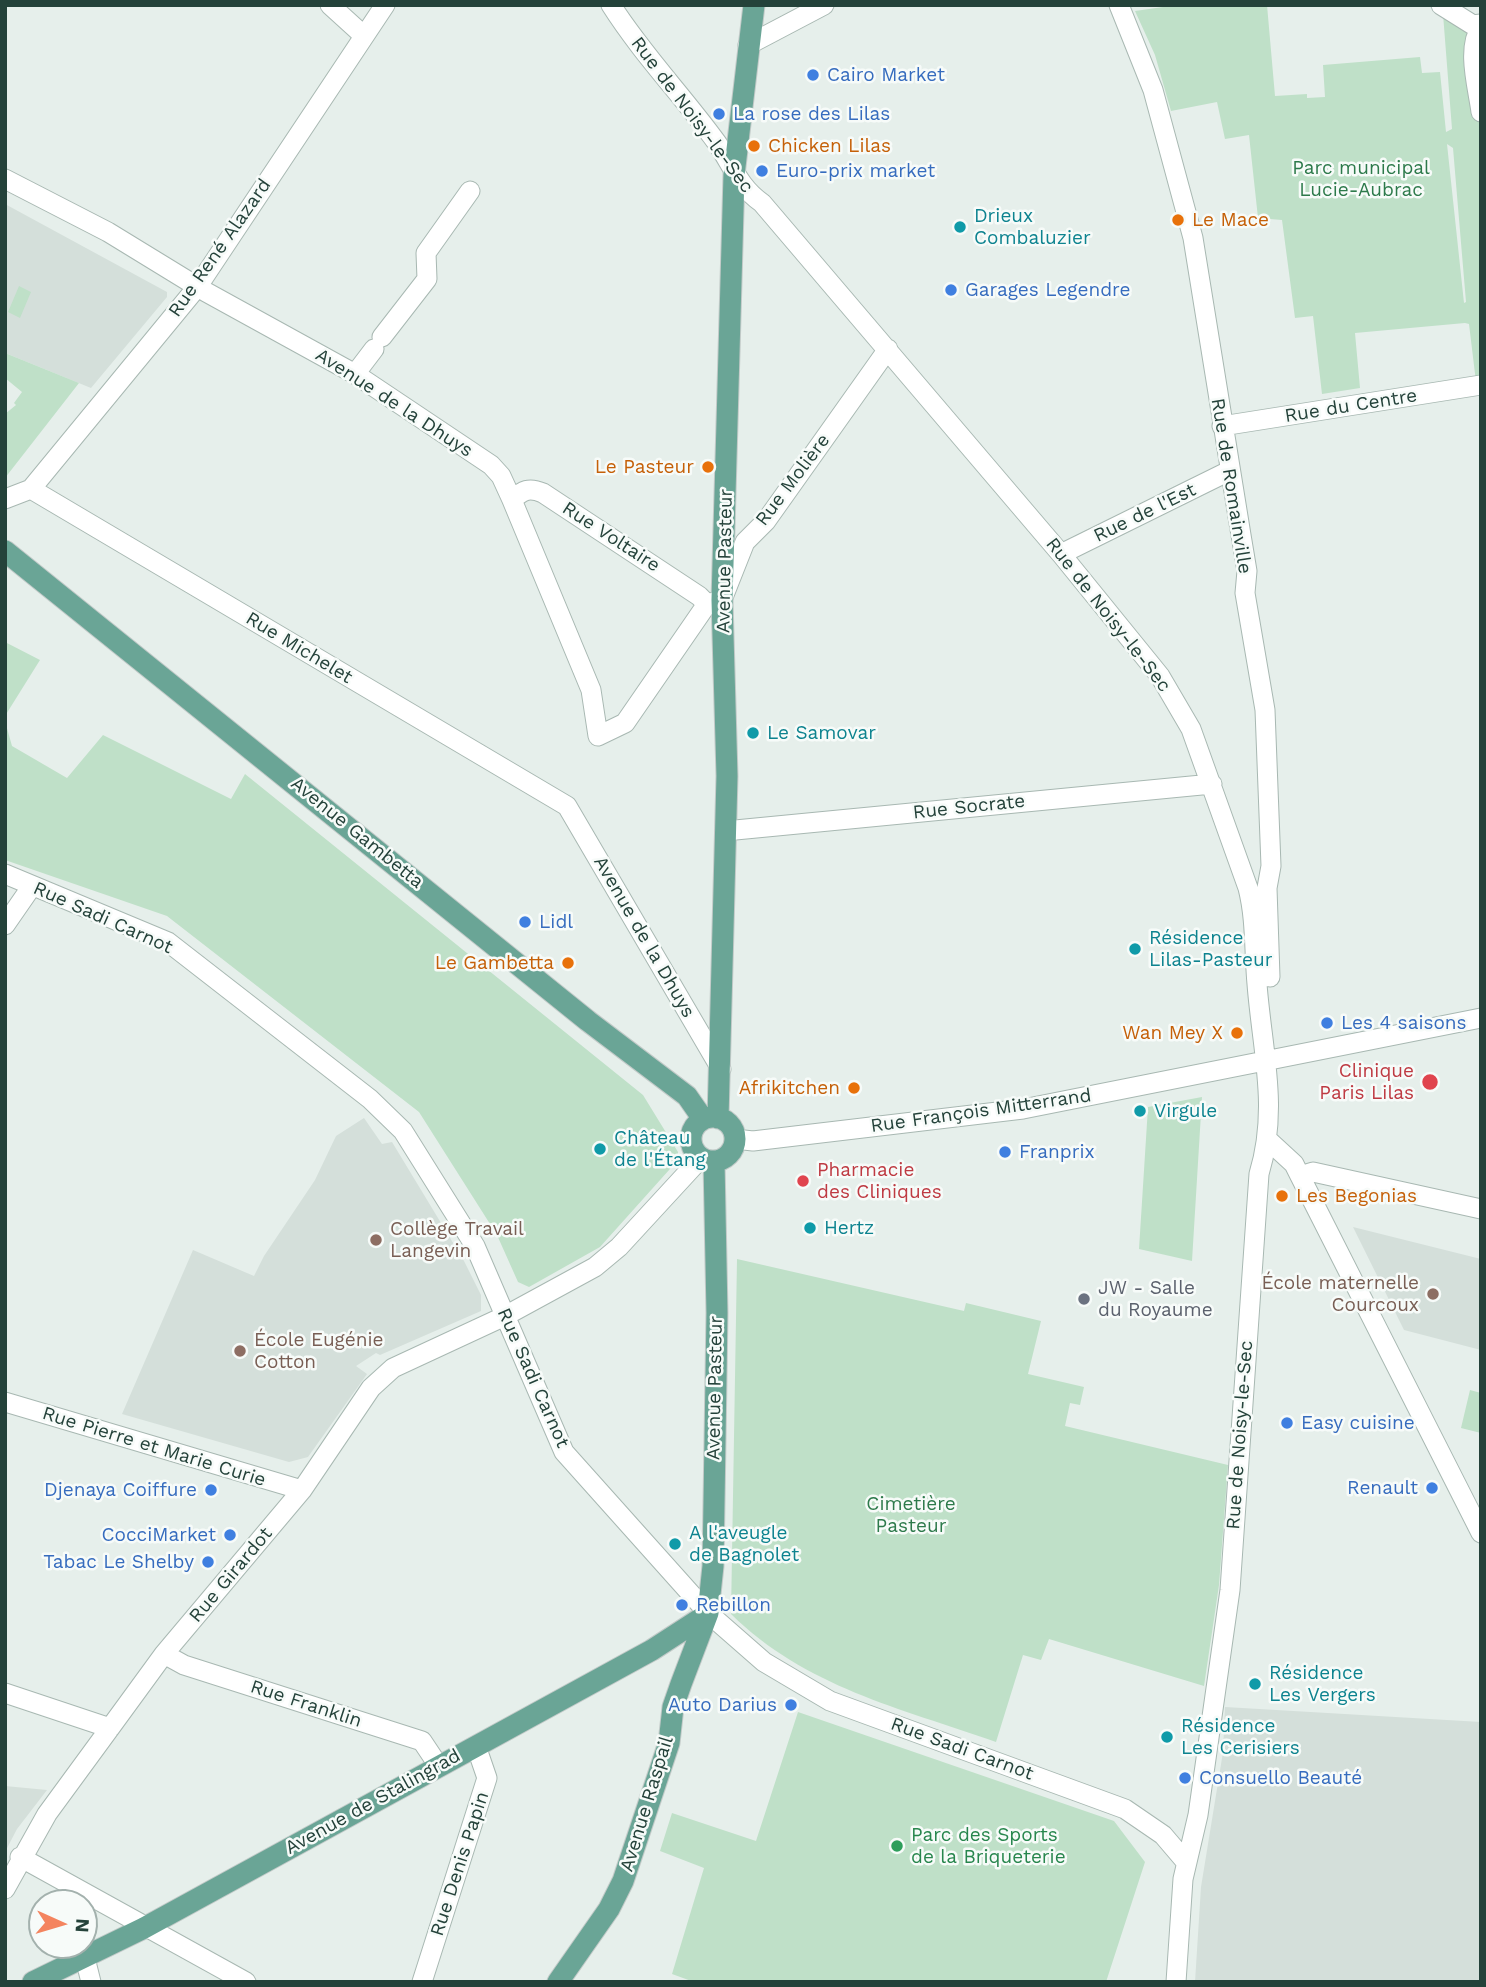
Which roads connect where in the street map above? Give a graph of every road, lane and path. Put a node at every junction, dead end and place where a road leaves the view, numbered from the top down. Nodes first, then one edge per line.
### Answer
1 (330, 5) edge
2 (385, 5) edge
3 (611, 5) edge
4 (754, 5) edge
5 (824, 5) edge
6 (1119, 5) edge
7 (1441, 5) edge
8 (1478, 25) edge
9 (363, 35) junction
10 (748, 45) junction
11 (1481, 112) edge
12 (734, 175) junction
13 (5, 179) edge
14 (470, 191) dead end
15 (198, 286) junction
16 (888, 349) junction
17 (355, 374) junction
18 (1481, 385) edge
19 (1222, 426) junction
20 (1229, 471) junction
21 (31, 489) junction
22 (5, 499) edge
23 (512, 500) junction
24 (5, 551) edge
25 (1061, 554) junction
26 (714, 602) junction
27 (598, 736) joint
28 (1212, 783) junction
29 (567, 807) joint
30 (725, 831) junction
31 (5, 874) edge
32 (32, 886) junction
33 (1258, 887) junction
34 (5, 925) edge
35 (1481, 1018) edge
36 (1267, 1061) junction
37 (721, 1069) junction
38 (711, 1119) junction
39 (735, 1139) junction
40 (1269, 1141) junction
41 (708, 1160) junction
42 (1300, 1176) junction
43 (1481, 1209) edge
44 (505, 1316) junction
45 (5, 1402) edge
46 (302, 1490) junction
47 (1481, 1533) edge
48 (708, 1614) junction
49 (164, 1654) junction
50 (5, 1693) edge
51 (110, 1728) junction
52 (476, 1746) junction
53 (438, 1765) junction
54 (20, 1857) junction
55 (1186, 1862) junction
56 (5, 1889) edge
57 (144, 1928) junction
58 (98, 1951) edge
59 (83, 1959) edge
60 (85, 1959) edge
61 (210, 1972) edge
62 (33, 1982) edge
63 (91, 1982) edge
64 (246, 1982) edge
65 (422, 1982) edge
66 (558, 1982) edge
67 (1176, 1982) edge

1 - 9 street
2 - 9 street, Rue René Alazard
3 - 12 street, Rue de Noisy-le-Sec
4 - 10 main road, Avenue Pasteur
5 - 10 street
6 - 19 street, Rue de Romainville
7 - 8 street
8 - 11 street
9 - 15 street, Rue René Alazard
10 - 12 main road, Avenue Pasteur
12 - 16 street, Rue de Noisy-le-Sec
12 - 26 main road, Avenue Pasteur
13 - 15 street, Avenue de la Dhuys
14 - 17 street
15 - 17 street, Avenue de la Dhuys
15 - 21 street, Rue René Alazard
16 - 25 street, Rue de Noisy-le-Sec
16 - 26 street, Rue Molière
17 - 23 street, Avenue de la Dhuys
18 - 19 street, Rue du Centre
19 - 20 street, Rue de Romainville
20 - 25 street, Rue de l'Est
20 - 33 street, Rue de Romainville
21 - 22 street, Rue René Alazard
21 - 29 street, Rue Michelet
23 - 26 street, Rue Voltaire
23 - 27 street, Avenue de la Dhuys
24 - 38 main road, Avenue Gambetta
25 - 28 street, Rue de Noisy-le-Sec
26 - 27 street, Rue Molière
26 - 30 main road, Avenue Pasteur
28 - 30 street, Rue Socrate
28 - 33 street, Rue de Noisy-le-Sec
29 - 37 street, Avenue de la Dhuys
30 - 37 main road, Avenue Pasteur
31 - 32 street, Rue Sadi Carnot
32 - 34 street
32 - 44 street, Rue Sadi Carnot
33 - 36 street, Rue de Noisy-le-Sec
35 - 36 street, Rue François Mitterrand
36 - 39 street, Rue François Mitterrand
36 - 40 street, Rue de Noisy-le-Sec
37 - 38 main road, Avenue Pasteur
38 - 39 main road
38 - 41 main road
39 - 41 main road
40 - 42 street
40 - 55 street, Rue de Noisy-le-Sec
41 - 44 street
41 - 48 main road, Avenue Pasteur
42 - 43 street
42 - 47 street
44 - 46 street, Rue Girardot
44 - 48 street, Rue Sadi Carnot
45 - 46 street, Rue Pierre et Marie Curie
46 - 49 street, Rue Girardot
48 - 52 main road, Avenue de Stalingrad
48 - 55 street, Rue Sadi Carnot
48 - 66 main road, Avenue Raspail
49 - 51 street, Rue Girardot
49 - 53 street, Rue Franklin
50 - 51 street
51 - 54 street, Rue Girardot
52 - 53 main road, Avenue de Stalingrad
52 - 65 street, Rue Denis Papin
53 - 57 main road, Avenue de Stalingrad
54 - 56 street, Rue Girardot
54 - 57 street
55 - 67 street, Rue de Noisy-le-Sec
57 - 58 main road, Avenue de Stalingrad
57 - 61 street
59 - 62 main road, Avenue de Stalingrad
60 - 63 street
61 - 64 street

